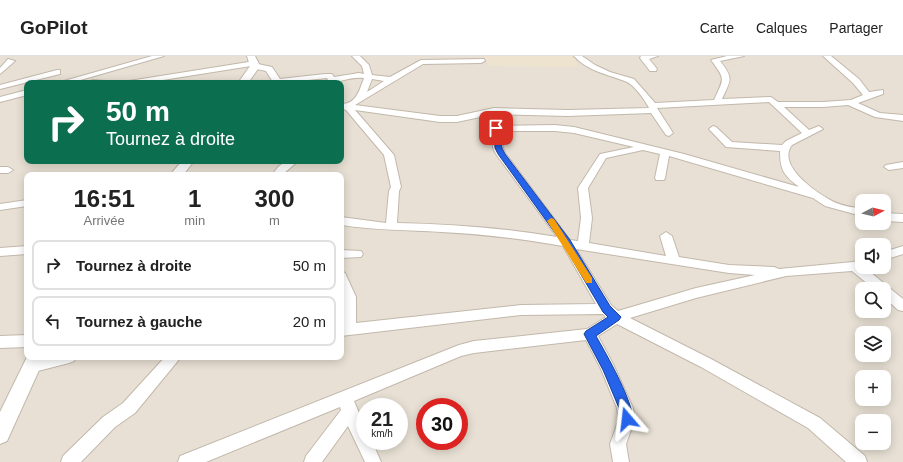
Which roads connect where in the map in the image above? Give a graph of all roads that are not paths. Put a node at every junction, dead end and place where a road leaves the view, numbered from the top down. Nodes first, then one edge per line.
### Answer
1 (160, 56) edge
2 (356, 56) edge
3 (578, 56) edge
4 (654, 56) edge
5 (740, 56) edge
6 (827, 56) edge
7 (11, 61) dead end
8 (481, 61) dead end
9 (253, 62) edge
10 (653, 69) dead end
11 (0, 72) edge
12 (57, 72) dead end
13 (369, 76) junction
14 (27, 80) edge
15 (93, 80) edge
16 (147, 80) edge
17 (244, 80) edge
18 (276, 80) edge
19 (289, 80) edge
20 (330, 80) edge
21 (335, 80) edge
22 (392, 80) junction
23 (24, 81) edge
24 (0, 87) edge
25 (880, 92) dead end
26 (24, 93) edge
27 (868, 96) junction
28 (0, 100) edge
29 (359, 100) junction
30 (717, 102) junction
31 (849, 102) junction
32 (777, 104) junction
33 (344, 107) edge
34 (344, 107) edge
35 (344, 108) edge
36 (653, 108) junction
37 (903, 118) edge
38 (713, 129) dead end
39 (819, 129) dead end
40 (668, 133) dead end
41 (808, 134) junction
42 (786, 148) junction
43 (648, 149) junction
44 (665, 152) junction
45 (185, 164) edge
46 (288, 164) edge
47 (903, 165) edge
48 (889, 167) dead end
49 (179, 172) edge
50 (278, 172) edge
51 (660, 178) dead end
52 (816, 196) junction
53 (24, 203) edge
54 (0, 207) edge
55 (855, 211) edge
56 (891, 217) edge
57 (903, 218) edge
58 (344, 222) edge
59 (392, 226) junction
60 (666, 236) dead end
61 (566, 242) junction
62 (584, 246) junction
63 (24, 250) edge
64 (903, 250) edge
65 (0, 252) edge
66 (344, 254) edge
67 (357, 254) dead end
68 (891, 254) edge
69 (673, 260) junction
70 (855, 265) edge
71 (786, 272) junction
72 (867, 274) edge
73 (344, 282) edge
74 (875, 282) edge
75 (891, 296) edge
76 (903, 306) edge
77 (611, 313) junction
78 (344, 330) edge
79 (590, 334) junction
80 (24, 341) edge
81 (0, 342) edge
82 (47, 360) edge
83 (171, 360) edge
84 (33, 362) edge
85 (347, 404) junction
86 (0, 434) edge
87 (69, 462) edge
88 (186, 462) edge
89 (312, 462) edge
90 (373, 462) edge
91 (621, 462) edge
92 (859, 462) edge

1 - 15 street
2 - 13 street
3 - 36 street
4 - 10 street
5 - 30 street
6 - 27 street
7 - 11 street
8 - 22 street
9 - 16 street
9 - 17 street
9 - 18 street
12 - 14 street
13 - 21 street
13 - 22 street
13 - 29 street
19 - 20 street
22 - 29 street
23 - 24 street
25 - 27 street
26 - 28 street
27 - 31 street
29 - 34 street
30 - 32 street
30 - 36 street
31 - 32 street
31 - 37 street
32 - 41 street
33 - 36 street
35 - 59 street
36 - 40 street
38 - 42 street
39 - 41 street
41 - 42 street
42 - 52 street
43 - 44 street
43 - 61 street
43 - 62 street
44 - 51 street
44 - 52 street
45 - 49 street
46 - 50 street
47 - 48 street
52 - 55 street
53 - 54 street
56 - 57 street
58 - 59 street
59 - 61 street
60 - 69 street
61 - 62 street
61 - 77 street
62 - 69 street
63 - 65 street
64 - 68 street
66 - 67 street
69 - 71 street
70 - 71 street
71 - 77 street
72 - 74 street
73 - 78 street
75 - 76 street
77 - 78 street
77 - 79 street
77 - 92 street
79 - 85 street
79 - 91 street
80 - 81 street
82 - 84 street
83 - 87 street
84 - 86 street
85 - 88 street
85 - 89 street
85 - 90 street

